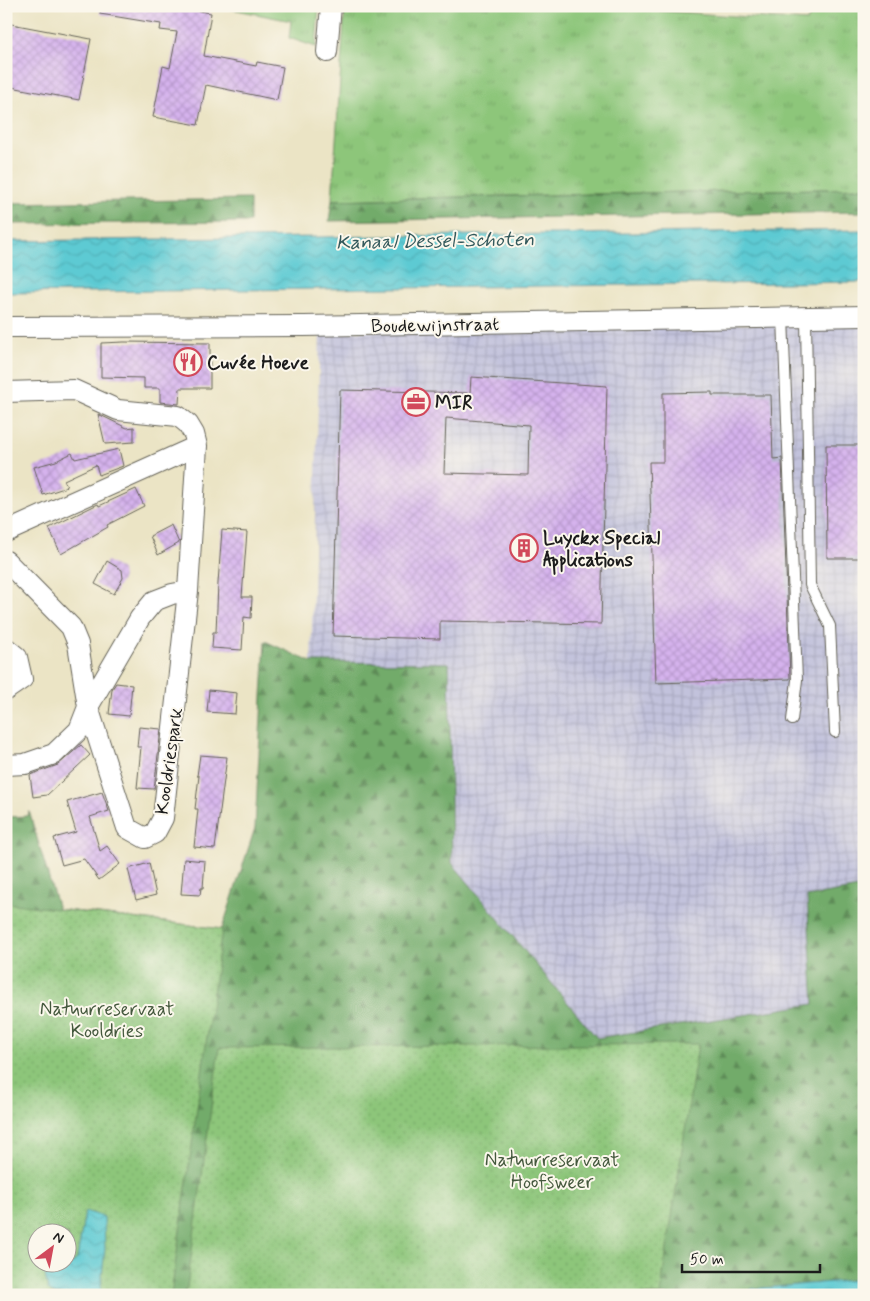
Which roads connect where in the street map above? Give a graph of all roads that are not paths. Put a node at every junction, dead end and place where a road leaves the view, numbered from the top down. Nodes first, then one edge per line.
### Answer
1 (331, 6) edge
2 (327, 52) dead end
3 (864, 316) edge
4 (783, 317) junction
5 (806, 317) junction
6 (6, 327) edge
7 (6, 392) edge
8 (197, 446) junction
9 (6, 532) edge
10 (6, 562) edge
11 (188, 591) junction
12 (6, 648) edge
13 (6, 690) edge
14 (88, 707) junction
15 (792, 720) dead end
16 (835, 732) dead end
17 (6, 765) edge

1 - 2 street
3 - 5 street, Boudewijnstraat
4 - 5 street, Boudewijnstraat
4 - 6 street, Boudewijnstraat
4 - 15 lane
5 - 16 lane
7 - 8 street, Kooldriespark
8 - 9 street
8 - 11 street, Kooldriespark
10 - 14 street, Kooldriespark
11 - 14 street
11 - 14 street, Kooldriespark
12 - 13 street
14 - 17 street

